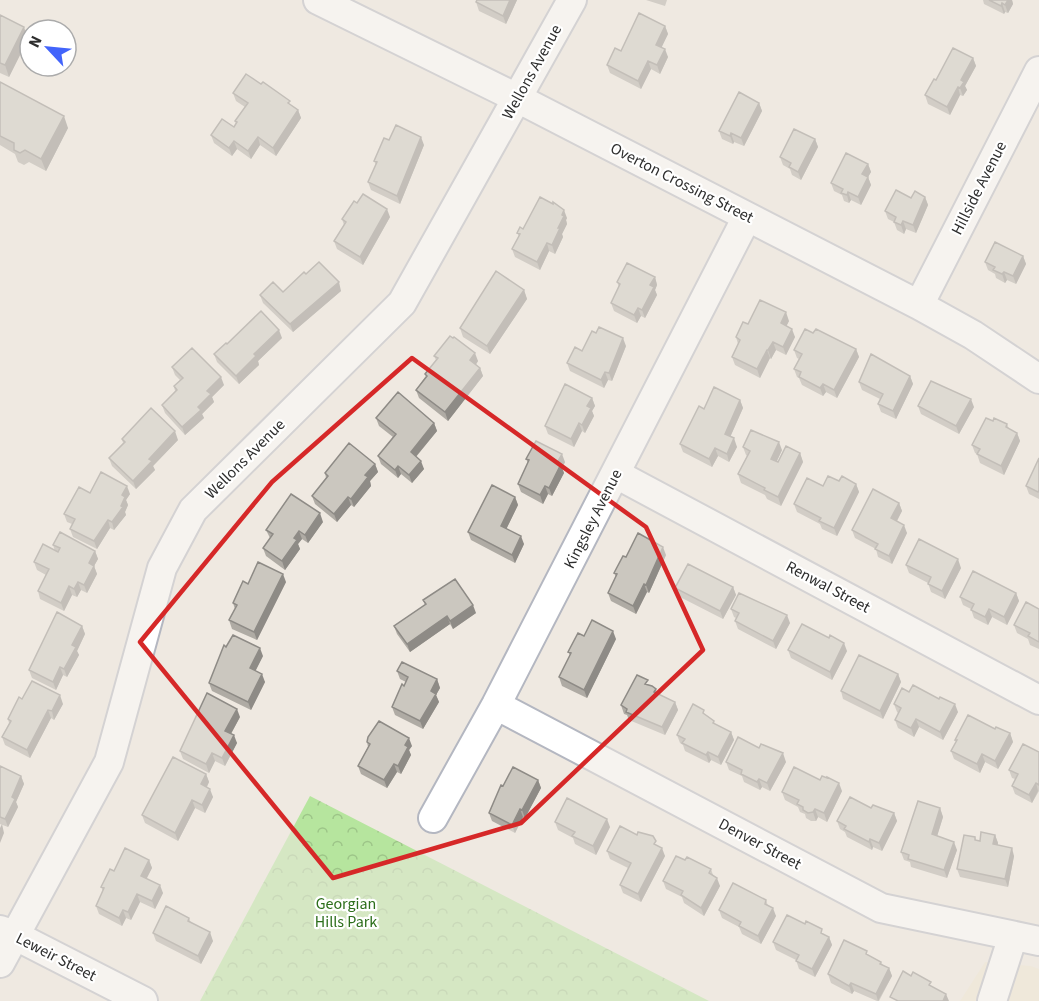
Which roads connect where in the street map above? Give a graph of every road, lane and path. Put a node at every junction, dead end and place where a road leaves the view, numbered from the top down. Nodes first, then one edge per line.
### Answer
1 (318, 0) edge
2 (572, 0) edge
3 (1039, 71) edge
4 (517, 98) junction
5 (747, 217) junction
6 (919, 305) junction
7 (1039, 379) edge
8 (616, 474) junction
9 (1039, 700) edge
10 (496, 705) junction
11 (433, 818) dead end
12 (7, 933) edge
13 (1026, 938) edge
14 (0, 963) edge
15 (143, 1001) edge
16 (992, 1001) edge

1 - 4 street, Overton Crossing Street
2 - 4 street, Wellons Avenue
3 - 6 street, Hillside Avenue
4 - 5 street, Overton Crossing Street
4 - 12 street, Wellons Avenue
5 - 6 street, Overton Crossing Street
5 - 8 street, Kingsley Avenue
6 - 7 street, Overton Crossing Street
8 - 9 street, Renwal Street
8 - 10 street, Kingsley Avenue
10 - 11 street, Kingsley Avenue
10 - 13 street, Denver Street
12 - 14 street, Wellons Avenue
12 - 15 street, Leweir Street
13 - 16 street

